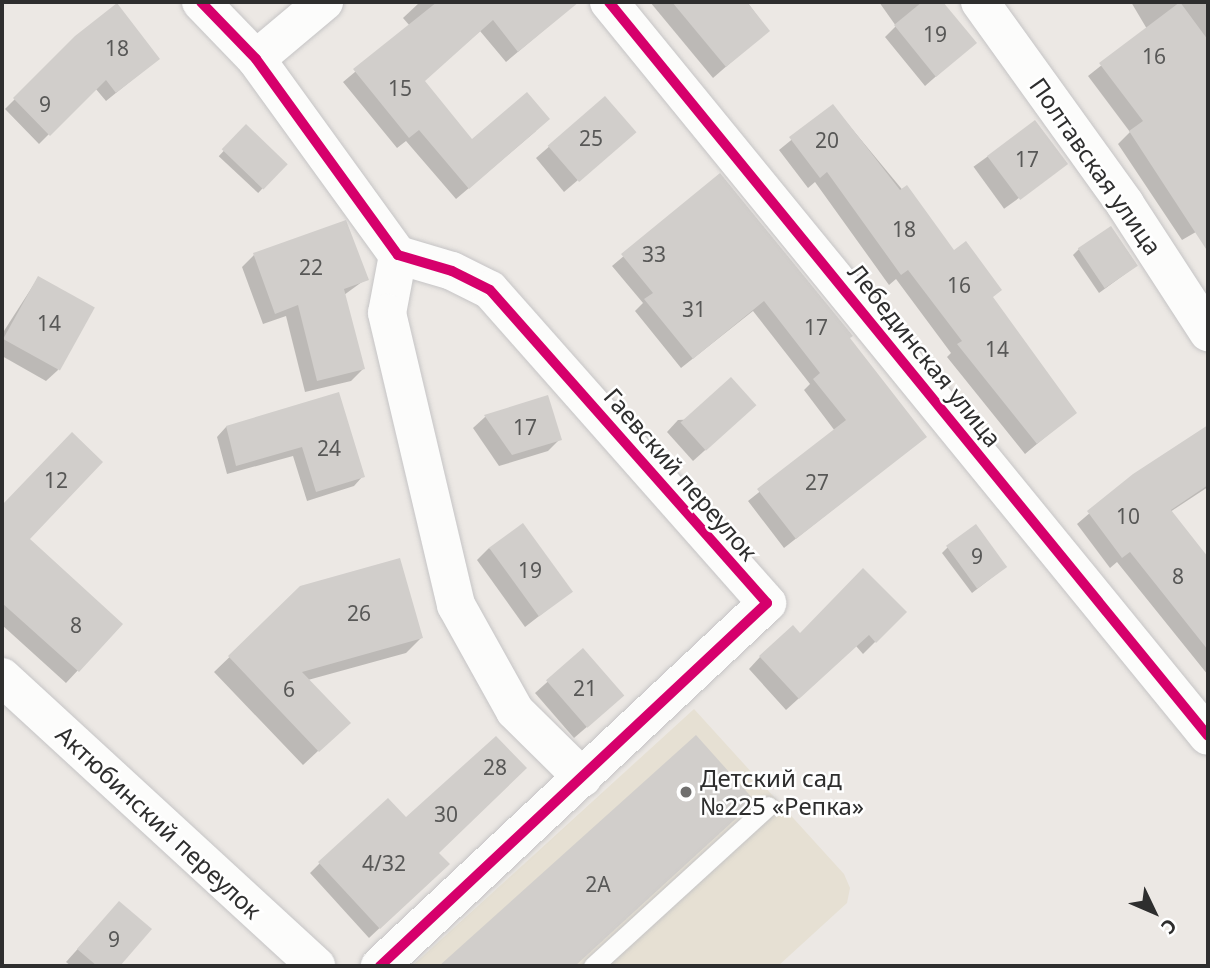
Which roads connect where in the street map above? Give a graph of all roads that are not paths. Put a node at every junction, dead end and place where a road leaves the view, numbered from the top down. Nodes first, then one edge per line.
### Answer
1 (201, 2) edge
2 (324, 2) edge
3 (609, 2) edge
4 (980, 2) edge
5 (256, 59) junction
6 (398, 255) junction
7 (1208, 332) edge
8 (2, 677) edge
9 (1208, 736) edge
10 (583, 778) junction
11 (768, 806) dead end
12 (316, 966) edge
13 (380, 966) edge
14 (593, 966) edge

1 - 5 street
2 - 5 street
3 - 9 street, Лебединская улица
4 - 7 street, Полтавская улица
5 - 6 street
6 - 10 street
6 - 10 street, Гаевский переулок
8 - 12 street, Актюбинский переулок
10 - 13 street, Гаевский переулок
11 - 14 lane

